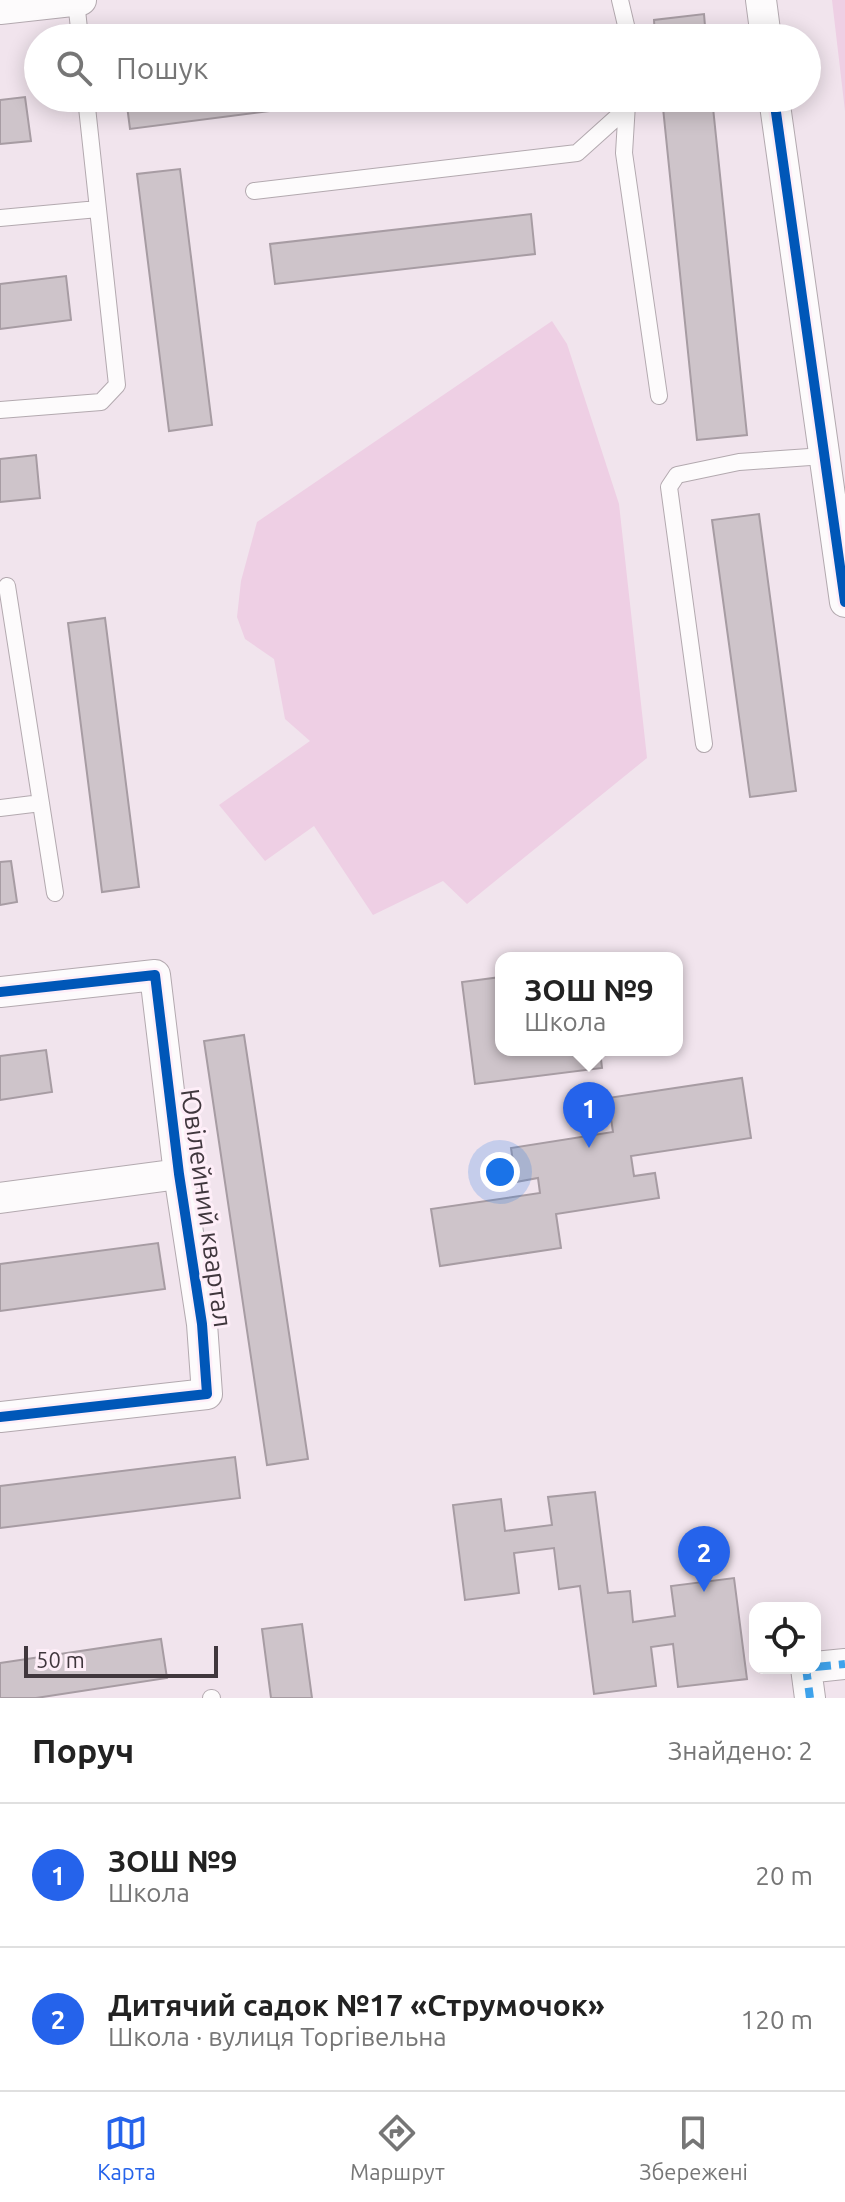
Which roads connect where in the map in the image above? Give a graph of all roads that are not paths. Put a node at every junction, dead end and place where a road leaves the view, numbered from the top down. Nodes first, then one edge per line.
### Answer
1 (79, 0) edge
2 (620, 0) edge
3 (761, 0) edge
4 (0, 9) edge
5 (80, 24) edge
6 (626, 24) edge
7 (764, 24) edge
8 (88, 112) edge
9 (618, 112) edge
10 (626, 112) edge
11 (776, 112) edge
12 (254, 191) dead end
13 (98, 209) junction
14 (0, 218) edge
15 (659, 396) dead end
16 (0, 410) edge
17 (824, 456) junction
18 (7, 586) dead end
19 (845, 602) edge
20 (704, 744) dead end
21 (41, 803) junction
22 (0, 808) edge
23 (55, 893) dead end
24 (0, 992) edge
25 (179, 1174) junction
26 (0, 1198) edge
27 (0, 1417) edge
28 (845, 1664) edge
29 (821, 1667) edge
30 (807, 1674) edge
31 (810, 1698) edge

1 - 4 street
1 - 5 lane
2 - 6 lane
3 - 7 street
8 - 13 lane
9 - 12 lane
10 - 15 lane
11 - 17 street
13 - 14 lane
13 - 16 lane
17 - 19 street
17 - 20 lane
18 - 21 lane
21 - 22 lane
21 - 23 lane
24 - 25 street, Ювілейний квартал
25 - 26 street
25 - 27 street, Ювілейний квартал
28 - 29 street
30 - 31 street

